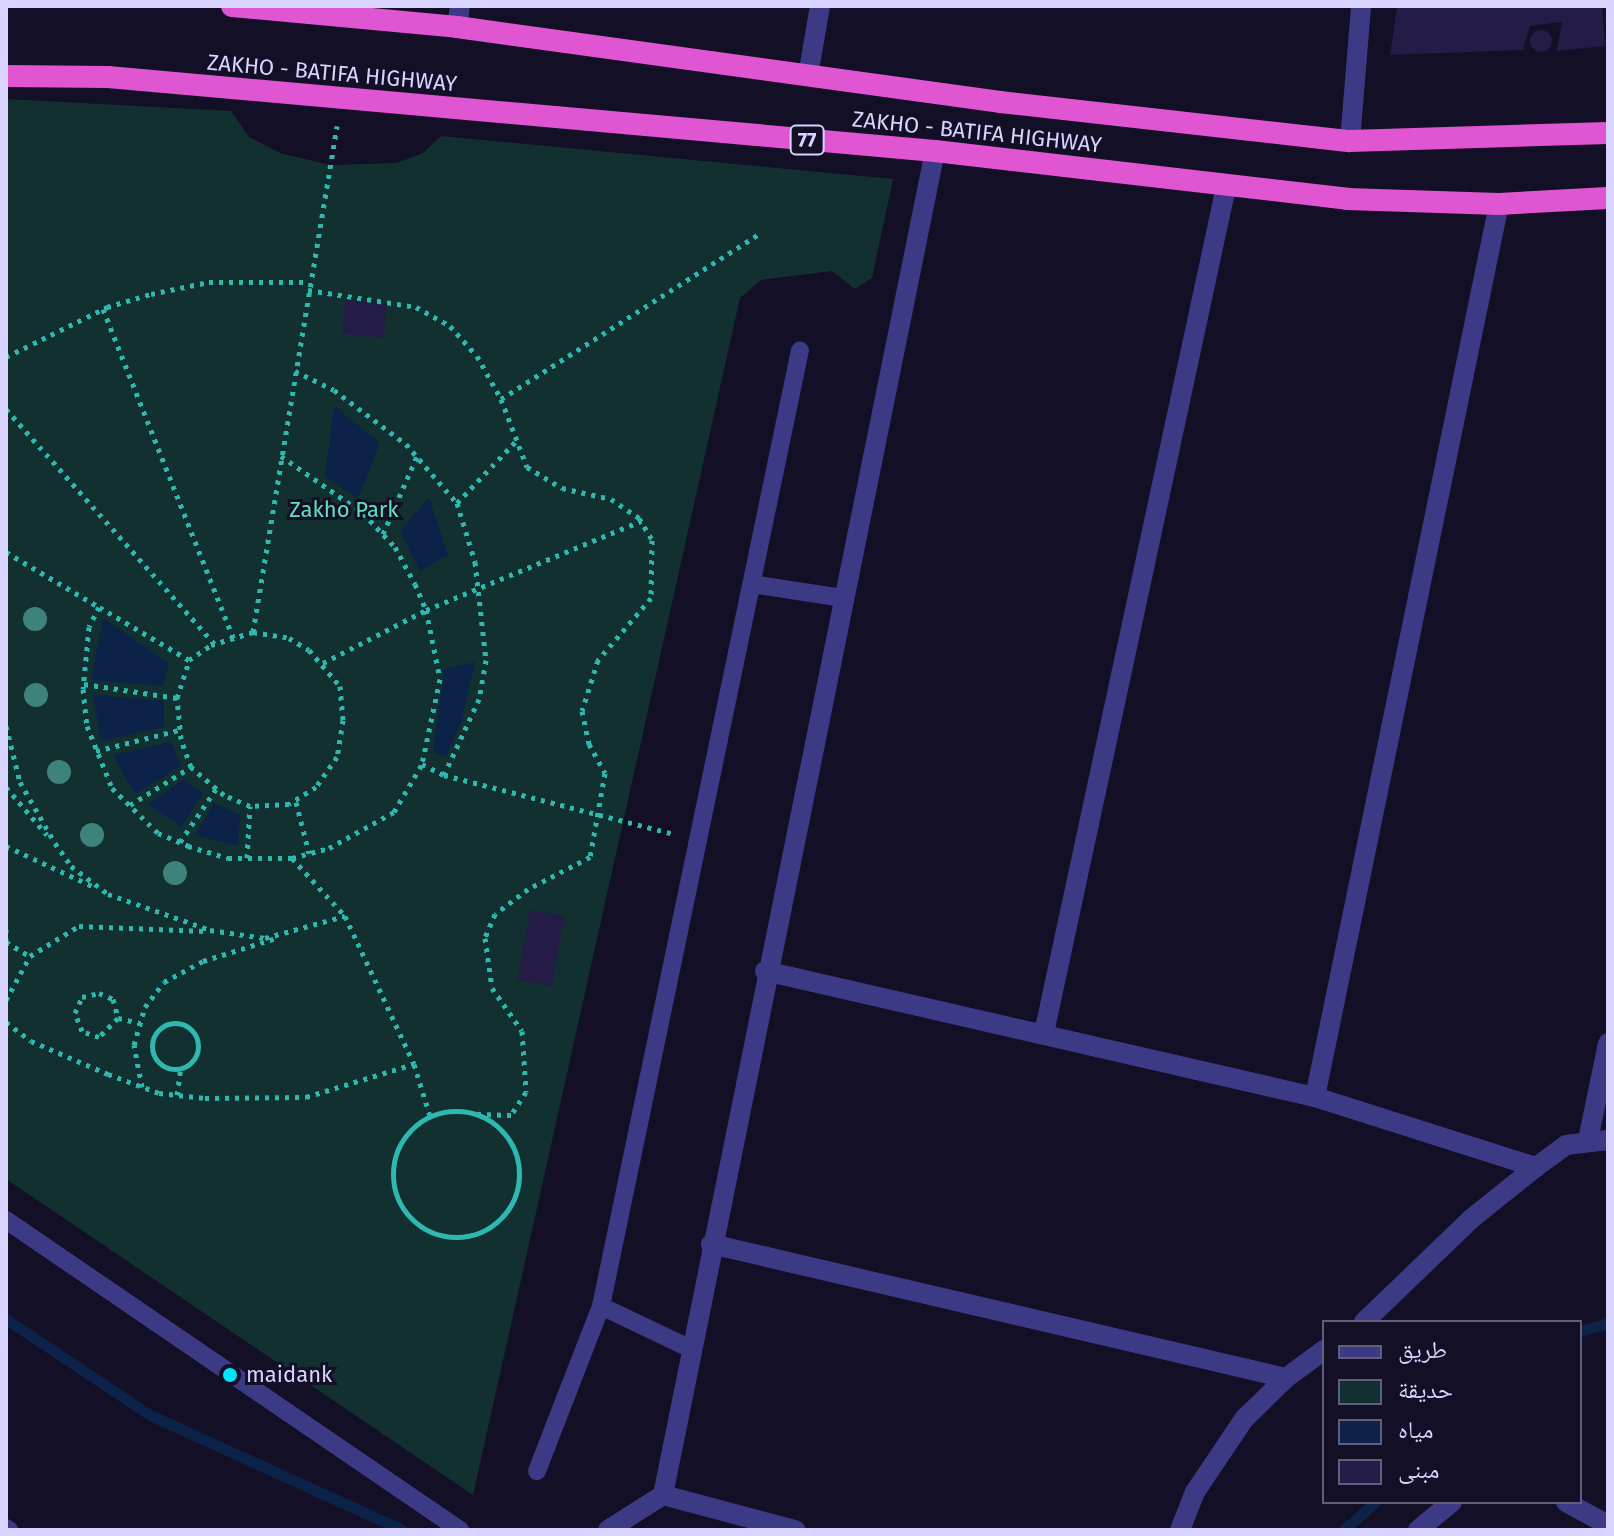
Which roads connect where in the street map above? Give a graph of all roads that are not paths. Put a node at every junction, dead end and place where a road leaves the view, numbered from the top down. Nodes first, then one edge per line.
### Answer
1 (232, 6) edge
2 (820, 6) edge
3 (1361, 6) edge
4 (458, 16) edge
5 (6, 76) edge
6 (808, 76) junction
7 (1608, 133) edge
8 (1350, 141) junction
9 (935, 151) junction
10 (1226, 187) junction
11 (1608, 198) edge
12 (1499, 204) junction
13 (800, 350) dead end
14 (752, 584) junction
15 (842, 598) junction
16 (765, 971) junction
17 (1044, 1033) junction
18 (1608, 1043) edge
19 (1315, 1097) junction
20 (1598, 1140) edge
21 (1536, 1167) junction
22 (6, 1220) edge
23 (711, 1244) junction
24 (601, 1306) junction
25 (1366, 1320) edge
26 (691, 1349) junction
27 (1322, 1351) edge
28 (1286, 1378) junction
29 (537, 1471) dead end
30 (663, 1495) junction
31 (1450, 1504) edge
32 (1570, 1504) edge
33 (1608, 1525) edge
34 (460, 1530) edge
35 (608, 1530) edge
36 (795, 1530) edge
37 (1180, 1530) edge
38 (1418, 1530) edge

1 - 4 highway, ZAKHO - BATIFA HIGHWAY
2 - 6 street
3 - 8 street
4 - 6 highway, ZAKHO - BATIFA HIGHWAY
5 - 9 highway, ZAKHO - BATIFA HIGHWAY / 77
6 - 8 highway, ZAKHO - BATIFA HIGHWAY
7 - 8 highway, ZAKHO - BATIFA HIGHWAY
9 - 10 highway, ZAKHO - BATIFA HIGHWAY / 77
9 - 15 street
10 - 12 highway, ZAKHO - BATIFA HIGHWAY / 77
10 - 17 street
11 - 12 highway, ZAKHO - BATIFA HIGHWAY / 77
12 - 19 street
13 - 14 lane
14 - 15 lane
14 - 24 lane
15 - 16 street
16 - 17 street
16 - 23 street
17 - 19 street
18 - 20 street
19 - 21 street
20 - 21 street
21 - 25 street
22 - 34 lane
23 - 26 street
23 - 28 street
24 - 26 lane
24 - 29 lane
26 - 30 street
27 - 28 street
28 - 37 street
30 - 35 street
30 - 36 street
31 - 38 street
32 - 33 street

